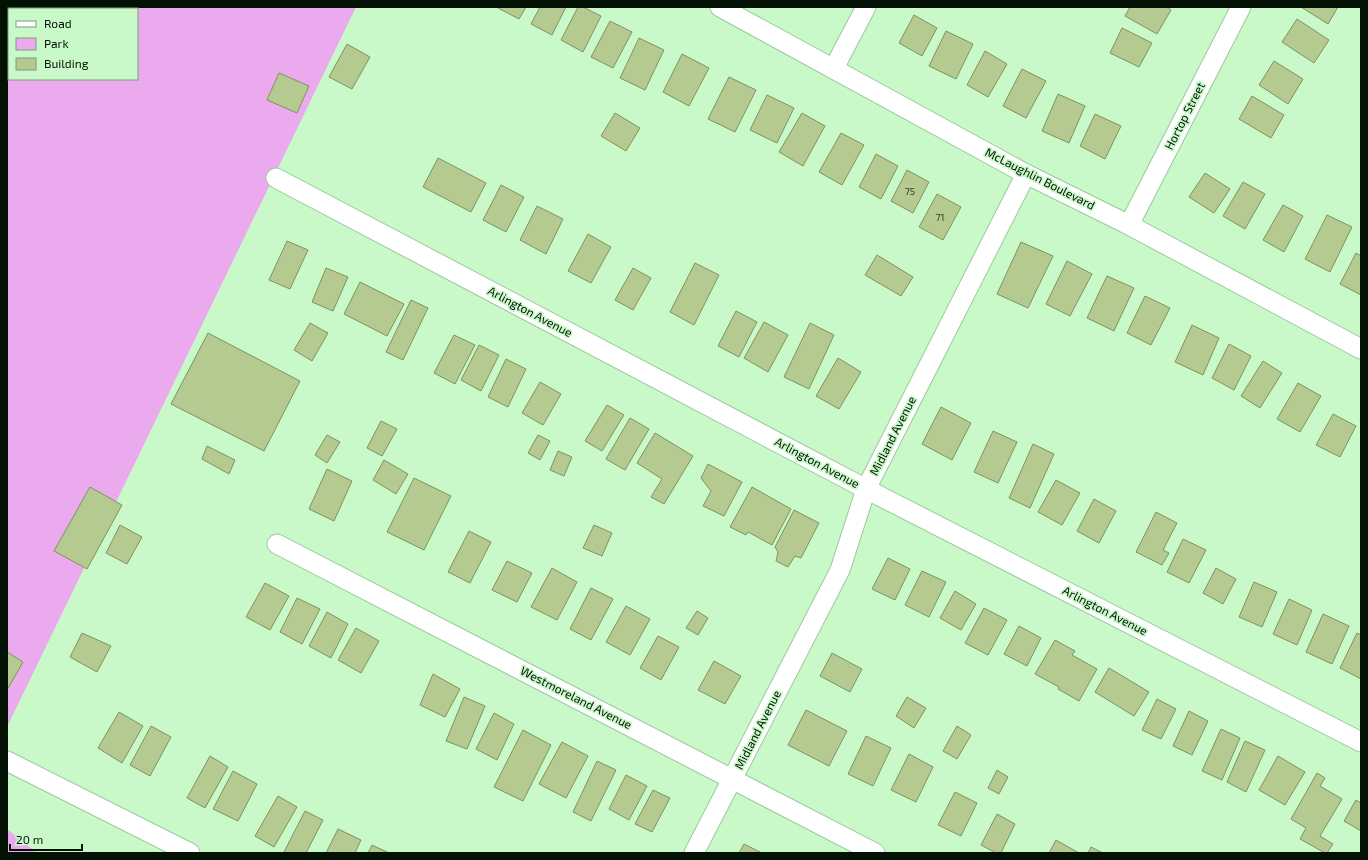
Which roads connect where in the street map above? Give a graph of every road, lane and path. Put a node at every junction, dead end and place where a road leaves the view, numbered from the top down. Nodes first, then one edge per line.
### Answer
1 (720, 7) edge
2 (866, 7) edge
3 (1241, 7) edge
4 (834, 68) junction
5 (1026, 174) junction
6 (276, 178) dead end
7 (1129, 225) junction
8 (1361, 349) edge
9 (866, 489) junction
10 (277, 544) dead end
11 (1361, 742) edge
12 (7, 761) edge
13 (733, 779) junction
14 (190, 853) edge
15 (694, 853) edge
16 (876, 853) edge

1 - 4 street, McLaughlin Boulevard
2 - 4 street
3 - 7 street, Hortop Street
4 - 5 street, McLaughlin Boulevard
5 - 7 street, McLaughlin Boulevard
5 - 9 street, Midland Avenue
6 - 9 street, Arlington Avenue
7 - 8 street, McLaughlin Boulevard
9 - 11 street, Arlington Avenue
9 - 13 street, Midland Avenue
10 - 13 street, Westmoreland Avenue
12 - 14 street
13 - 15 street, Midland Avenue
13 - 16 street, Westmoreland Avenue

